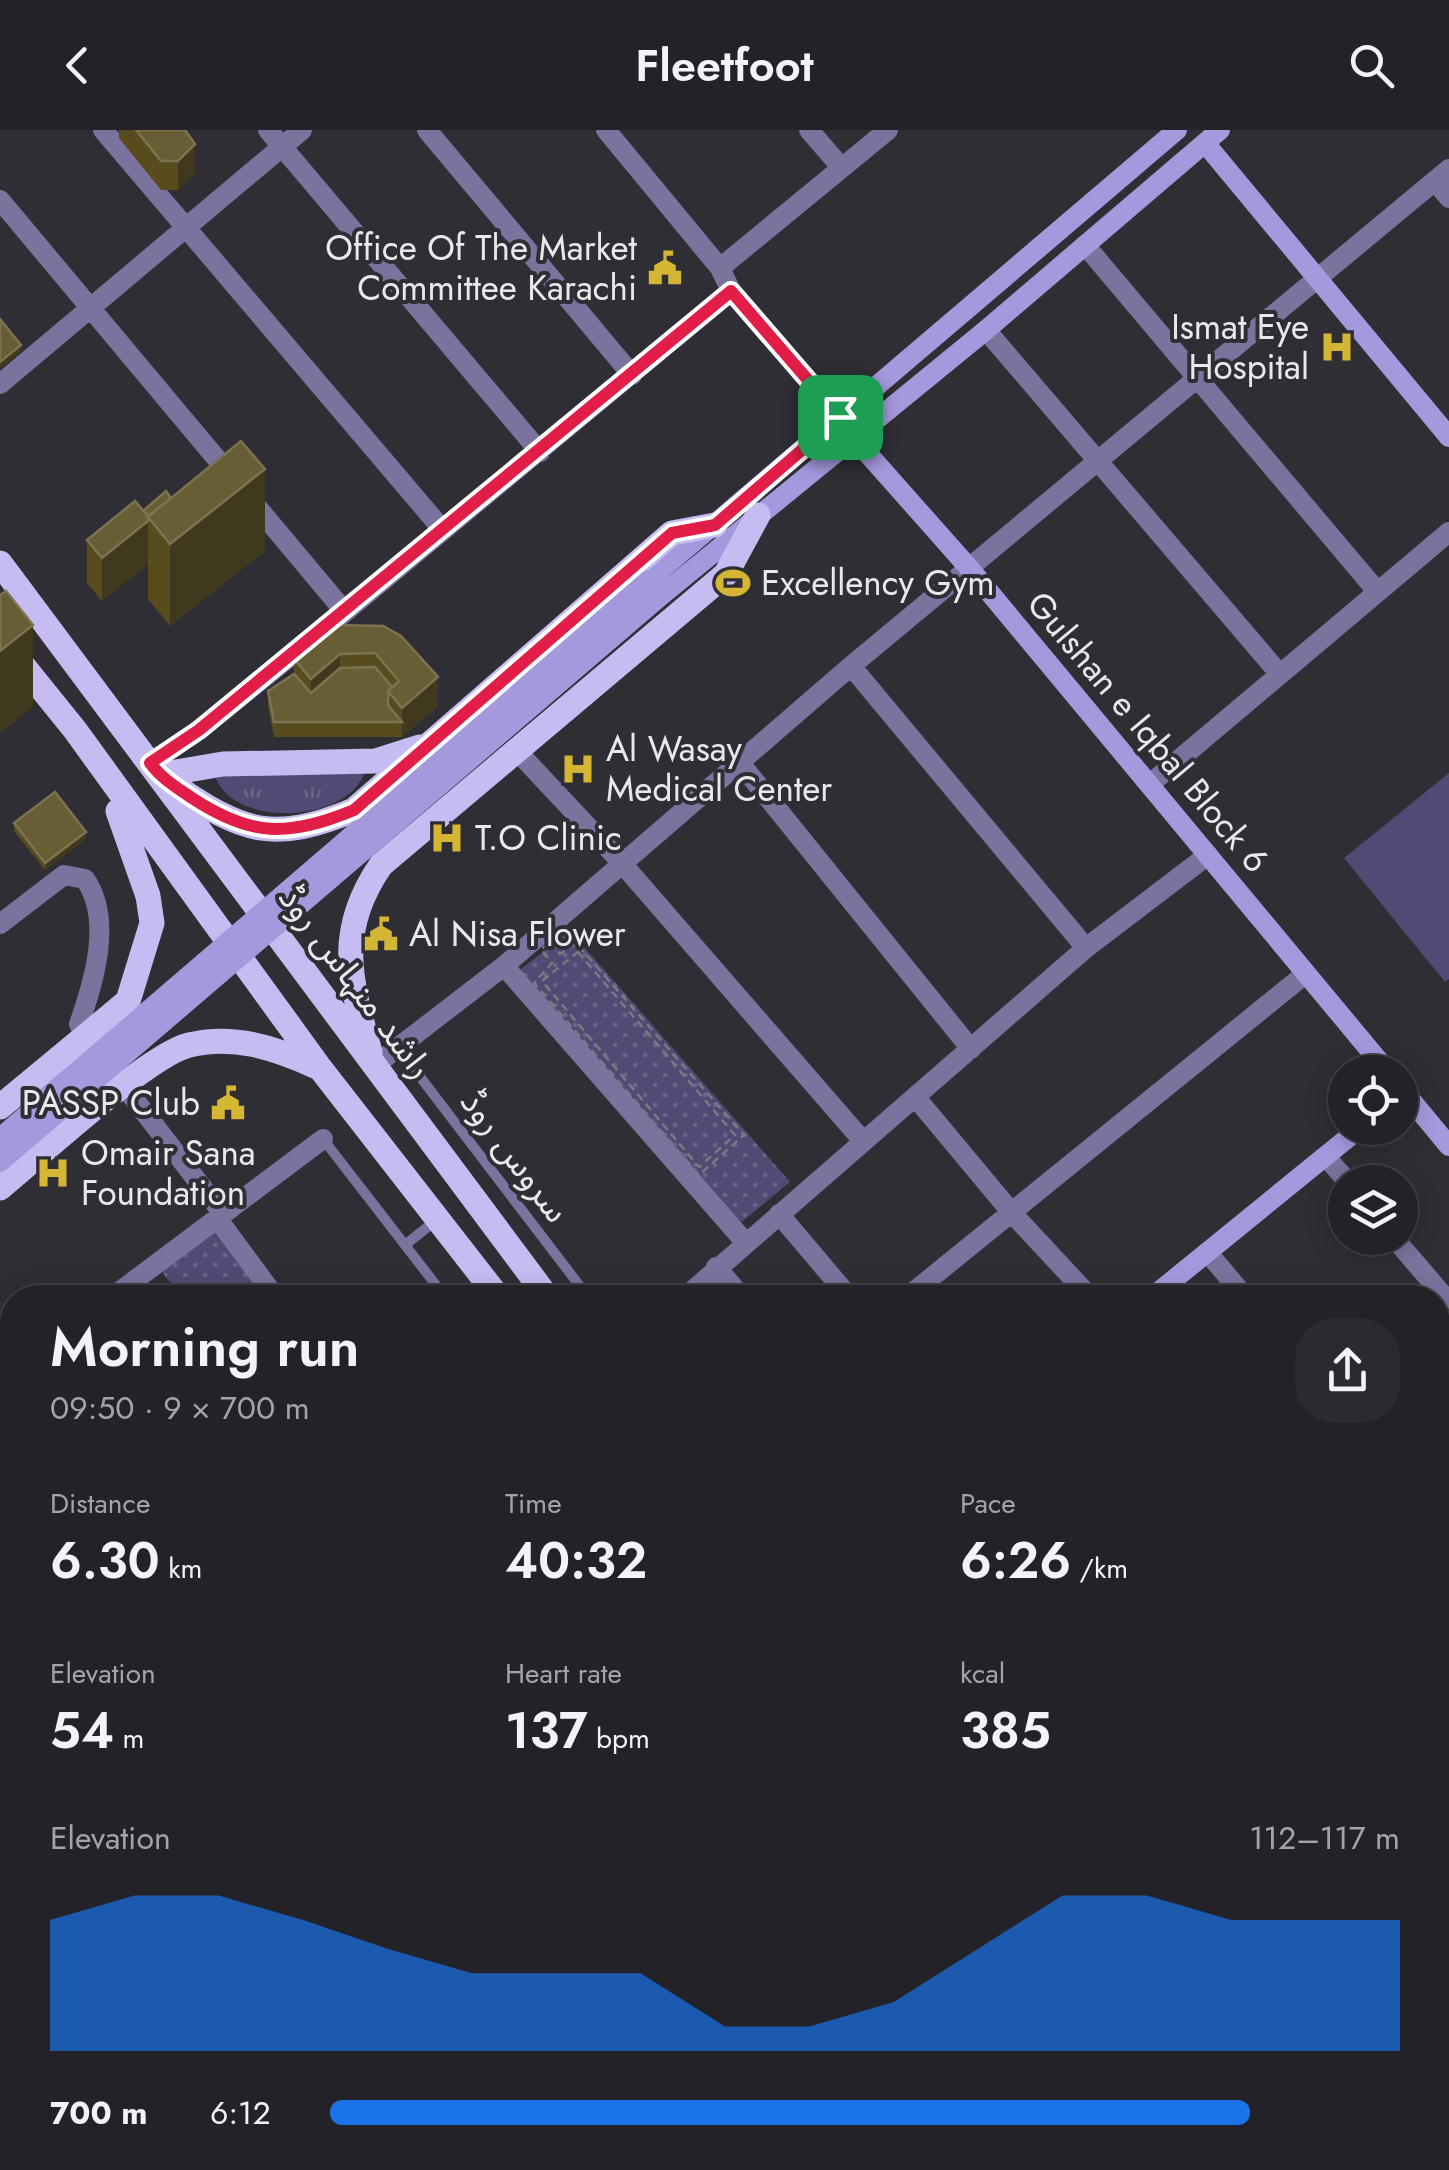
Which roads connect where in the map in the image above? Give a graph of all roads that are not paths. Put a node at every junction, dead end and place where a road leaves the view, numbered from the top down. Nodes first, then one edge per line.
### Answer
1 (102, 130) edge
2 (268, 130) edge
3 (302, 130) edge
4 (427, 130) edge
5 (606, 130) edge
6 (809, 130) edge
7 (888, 130) edge
8 (1177, 130) edge
9 (1213, 136) edge
10 (283, 147) junction
11 (840, 167) junction
12 (1442, 175) edge
13 (1449, 198) edge
14 (0, 200) edge
15 (186, 227) junction
16 (1084, 244) junction
17 (720, 268) junction
18 (1317, 277) junction
19 (731, 291) junction
20 (93, 308) junction
21 (986, 330) junction
22 (632, 375) junction
23 (1196, 378) junction
24 (0, 384) edge
25 (840, 417) junction
26 (1449, 437) edge
27 (854, 438) junction
28 (540, 452) junction
29 (1099, 463) junction
30 (758, 515) junction
31 (715, 525) junction
32 (442, 529) junction
33 (1449, 532) edge
34 (0, 563) edge
35 (970, 569) junction
36 (656, 587) junction
37 (1376, 590) junction
38 (345, 612) junction
39 (0, 637) edge
40 (851, 666) junction
41 (1278, 672) junction
42 (434, 742) junction
43 (517, 751) junction
44 (740, 763) junction
45 (154, 769) junction
46 (104, 774) junction
47 (1150, 784) junction
48 (1208, 854) junction
49 (620, 862) junction
50 (0, 924) edge
51 (1086, 948) junction
52 (504, 966) junction
53 (1304, 974) junction
54 (84, 1037) junction
55 (398, 1048) junction
56 (970, 1049) junction
57 (1373, 1055) edge
58 (374, 1066) junction
59 (320, 1068) junction
60 (125, 1085) junction
61 (917, 1099) junction
62 (0, 1106) edge
63 (1418, 1110) edge
64 (0, 1138) edge
65 (323, 1139) joint
66 (864, 1141) junction
67 (1340, 1145) edge
68 (1449, 1146) edge
69 (1326, 1157) junction
70 (0, 1162) edge
71 (1333, 1165) edge
72 (0, 1188) edge
73 (1012, 1213) junction
74 (779, 1214) junction
75 (220, 1216) junction
76 (440, 1217) junction
77 (745, 1242) junction
78 (405, 1244) junction
79 (1209, 1254) junction
80 (1409, 1255) edge
81 (716, 1267) junction
82 (128, 1285) edge
83 (267, 1285) edge
84 (436, 1285) edge
85 (490, 1285) edge
86 (538, 1285) edge
87 (579, 1285) edge
88 (697, 1285) edge
89 (732, 1285) edge
90 (839, 1285) edge
91 (922, 1285) edge
92 (1079, 1285) edge
93 (1168, 1285) edge
94 (1235, 1285) edge
95 (1434, 1285) edge

1 - 15 street
2 - 10 street
3 - 10 street
4 - 22 street
5 - 17 street
6 - 11 street
7 - 11 street
8 - 25 main road
9 - 16 main road
9 - 18 main road
10 - 15 street
10 - 28 street
11 - 17 street
12 - 13 street
12 - 18 street
14 - 20 street
15 - 20 street
15 - 32 street
16 - 21 main road
16 - 23 street
17 - 19 street
18 - 23 street
18 - 26 main road
19 - 22 street
19 - 25 street
20 - 24 street
20 - 38 street
21 - 27 main road
21 - 29 street
22 - 28 street
23 - 29 street
23 - 37 street
25 - 31 main road
27 - 30 main road
27 - 35 main road, Gulshan e Iqbal Block 6
28 - 32 street
29 - 35 street
29 - 41 street
30 - 36 main road
30 - 43 main road
31 - 36 main road
31 - 42 main road
32 - 38 street
33 - 37 street
34 - 45 main road, راشد منہاس روڈ
35 - 40 street
35 - 47 main road, Gulshan e Iqbal Block 6
36 - 64 main road, bridge
36 - 70 main road, bridge
37 - 41 street
38 - 45 street
39 - 46 main road
40 - 44 street
40 - 51 street
41 - 47 street
42 - 45 main road
42 - 45 main road
43 - 49 street
43 - 58 main road
44 - 49 street
44 - 56 street
45 - 58 main road, راشد منہاس روڈ
46 - 54 main road
46 - 59 main road
47 - 48 main road, Gulshan e Iqbal Block 6
48 - 51 street
48 - 53 main road, Gulshan e Iqbal Block 6
49 - 52 street
49 - 66 street
50 - 54 street
51 - 56 street
52 - 55 street
52 - 77 street
53 - 57 main road, Gulshan e Iqbal Block 6
53 - 73 street
54 - 60 street
54 - 62 main road
55 - 58 street
55 - 87 lane, سروس روڈ
56 - 61 street
58 - 86 main road, راشد منہاس روڈ
59 - 60 main road
59 - 76 main road
60 - 72 main road
60 - 75 street
61 - 66 street
61 - 73 street
63 - 68 main road
65 - 75 street
65 - 78 lane
66 - 74 street
67 - 69 main road
69 - 71 street
69 - 79 main road
73 - 91 street
73 - 92 street
74 - 77 street
74 - 90 street
75 - 82 street
75 - 83 street
76 - 78 lane
76 - 85 main road
77 - 81 street
78 - 84 lane
79 - 93 main road
79 - 94 street
80 - 95 street
81 - 88 street
81 - 89 street

